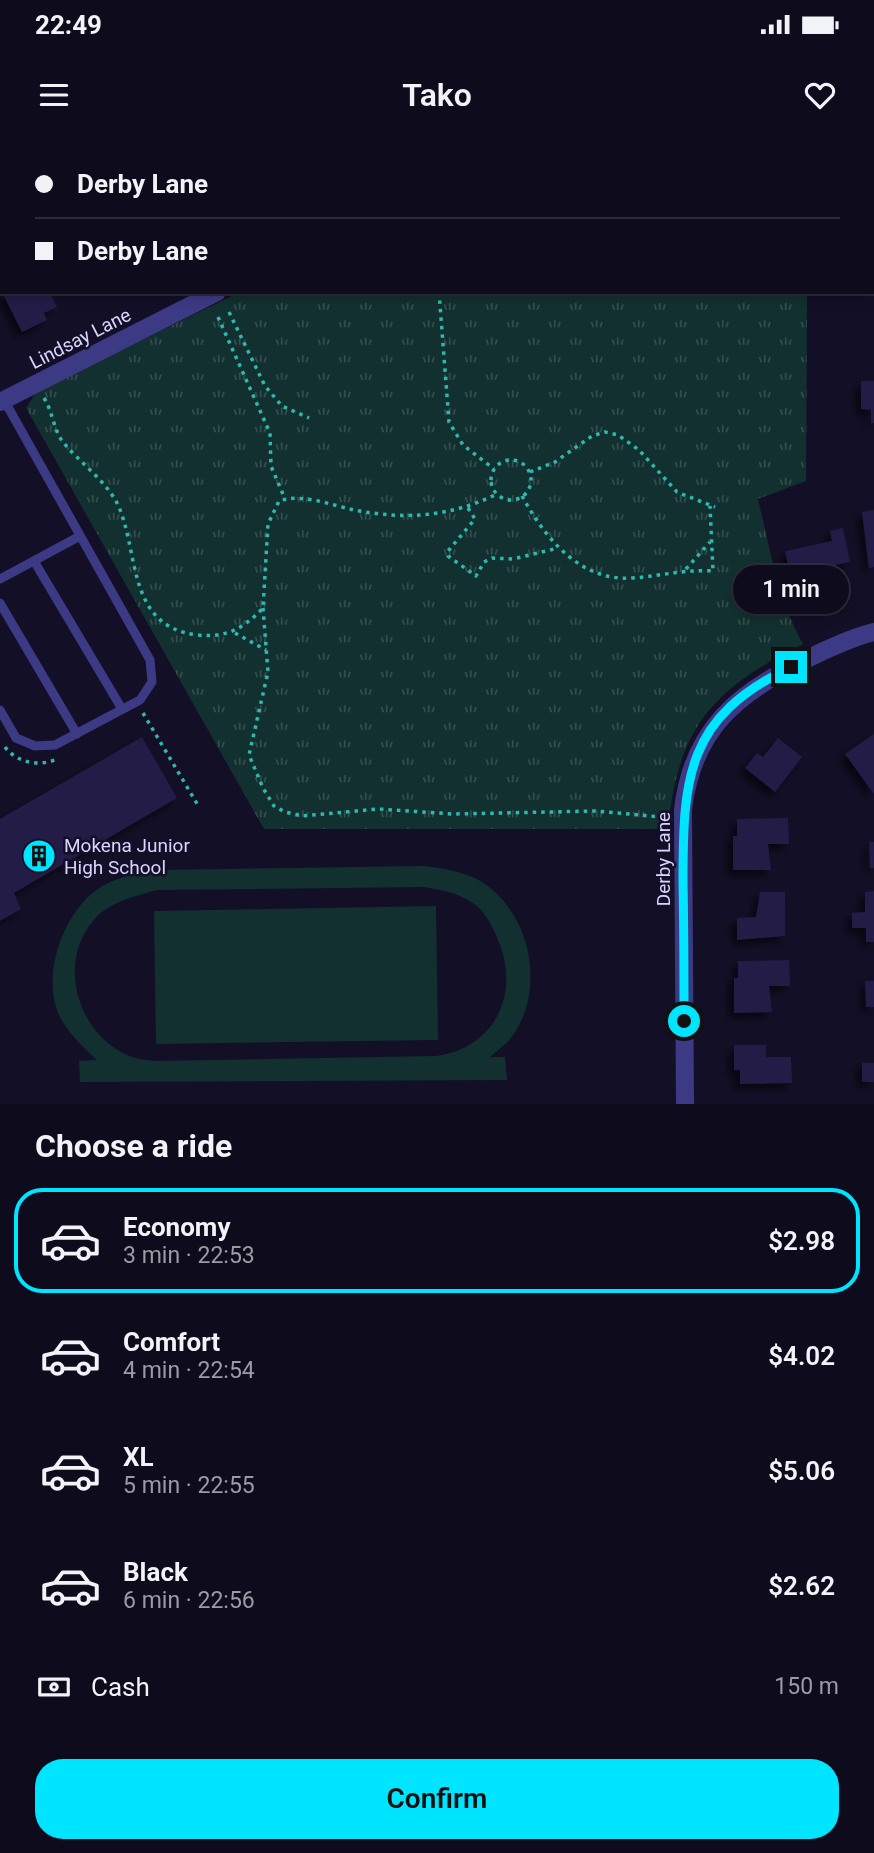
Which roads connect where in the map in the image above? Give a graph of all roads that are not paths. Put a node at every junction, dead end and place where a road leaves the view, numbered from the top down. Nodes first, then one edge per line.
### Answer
1 (212, 294) edge
2 (2, 401) edge
3 (80, 536) junction
4 (34, 561) junction
5 (0, 579) edge
6 (0, 603) edge
7 (874, 632) edge
8 (122, 709) junction
9 (0, 710) edge
10 (77, 734) junction
11 (685, 1104) edge

1 - 2 street, Lindsay Lane
2 - 3 lane
3 - 4 lane
3 - 8 lane
4 - 5 lane
4 - 8 lane
6 - 10 lane
7 - 11 street, Derby Lane
8 - 10 lane
9 - 10 lane

